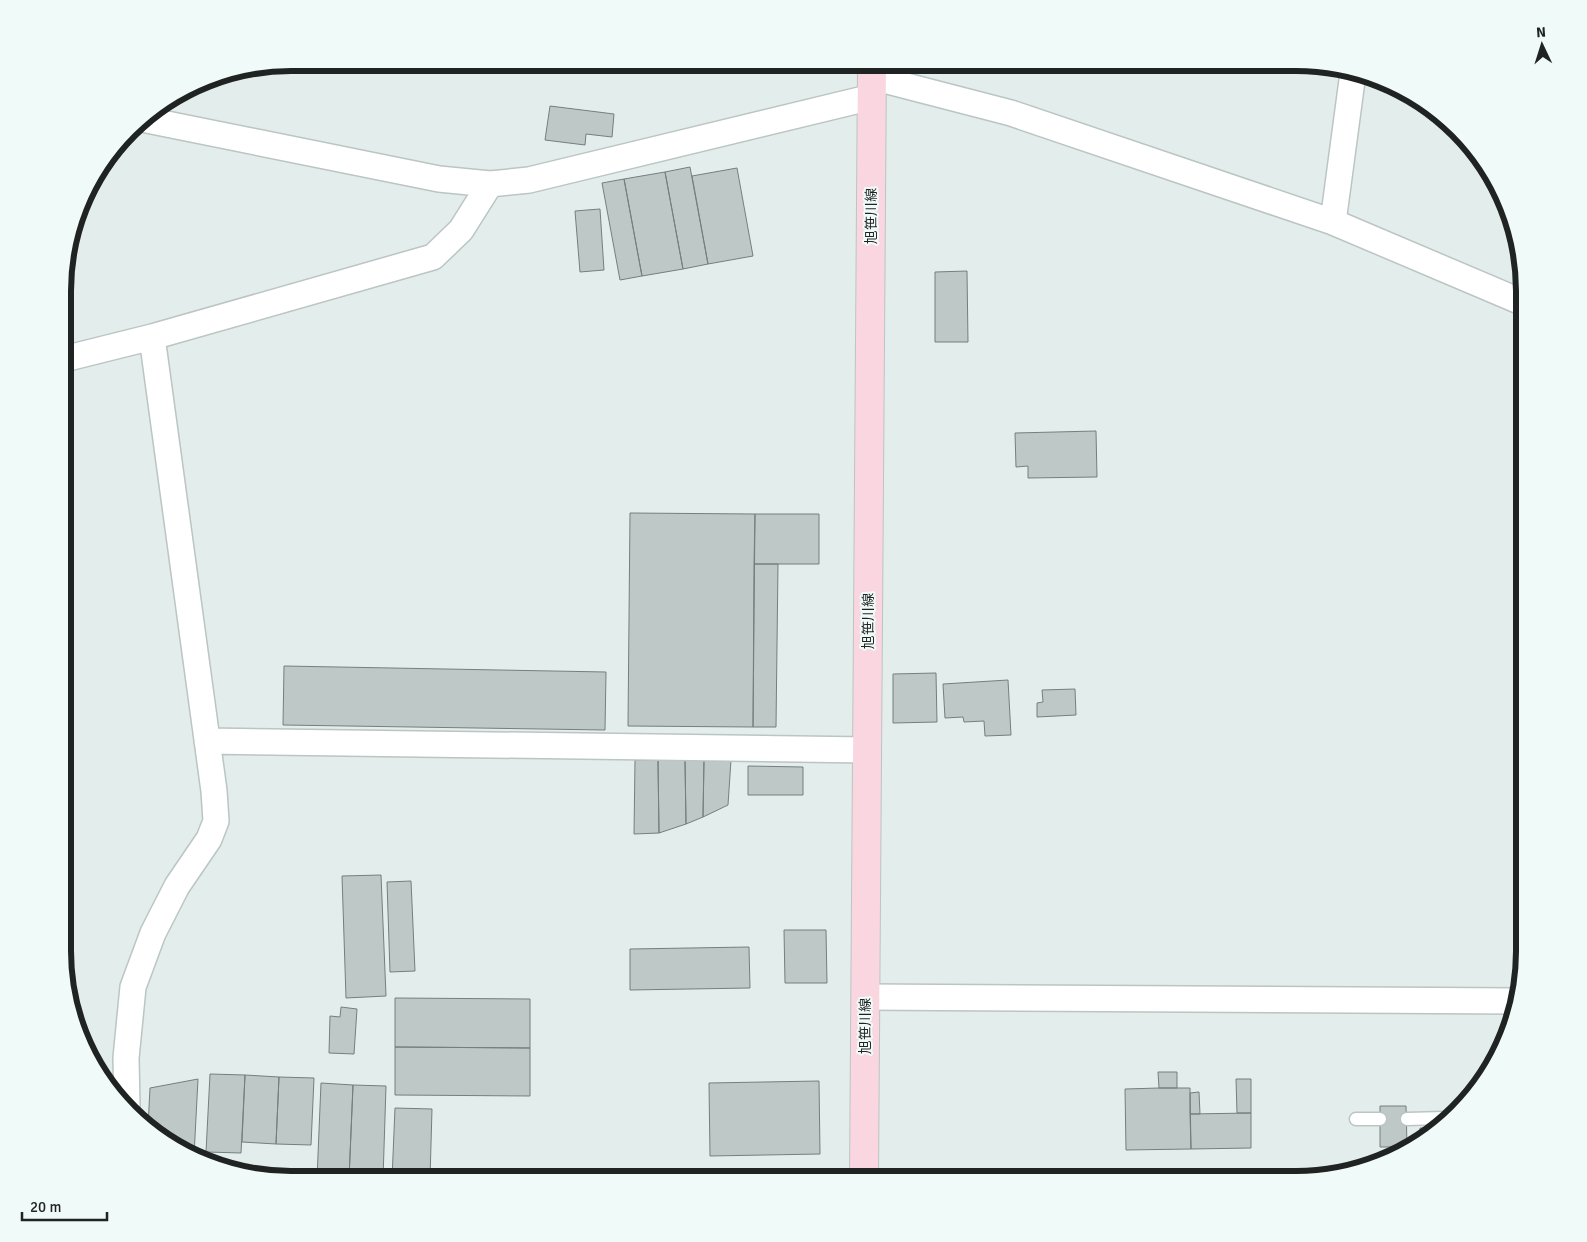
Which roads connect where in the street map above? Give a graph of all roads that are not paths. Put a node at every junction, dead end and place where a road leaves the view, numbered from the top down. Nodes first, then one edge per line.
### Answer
1 (872, 79) edge
2 (1352, 79) edge
3 (153, 120) edge
4 (490, 184) junction
5 (1333, 222) junction
6 (1516, 300) edge
7 (152, 337) junction
8 (71, 357) edge
9 (207, 741) junction
10 (867, 750) junction
11 (865, 997) junction
12 (1510, 1001) edge
13 (127, 1097) edge
14 (1438, 1118) edge
15 (1356, 1119) dead end
16 (1380, 1119) dead end
17 (1406, 1119) dead end
18 (864, 1171) edge

1 - 4 street
1 - 5 street
1 - 10 main road, 旭笹川線
2 - 5 street
3 - 4 street
4 - 7 street
5 - 6 street
7 - 8 street
7 - 9 street
9 - 10 street
9 - 13 street
10 - 11 main road, 旭笹川線
11 - 12 street
11 - 18 main road, 旭笹川線
14 - 17 lane
15 - 16 lane

